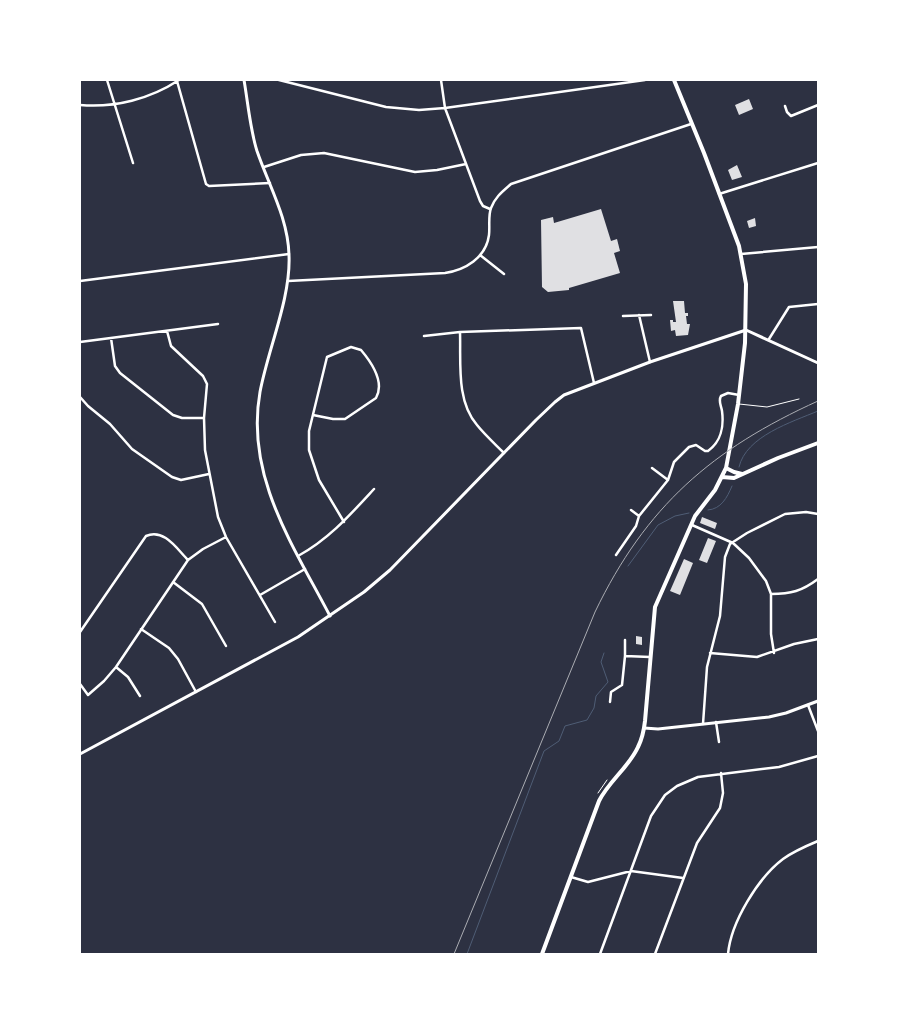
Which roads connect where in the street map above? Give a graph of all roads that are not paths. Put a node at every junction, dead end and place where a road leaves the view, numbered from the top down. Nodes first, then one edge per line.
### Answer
1 (107, 80) edge
2 (244, 80) edge
3 (279, 80) edge
4 (441, 80) edge
5 (645, 80) edge
6 (674, 80) edge
7 (178, 81) edge
8 (115, 104) junction
9 (80, 105) edge
10 (818, 105) edge
11 (785, 106) dead end
12 (444, 108) junction
13 (691, 124) junction
14 (133, 163) dead end
15 (818, 163) edge
16 (466, 164) junction
17 (264, 167) junction
18 (270, 183) junction
19 (719, 194) junction
20 (490, 209) junction
21 (818, 247) edge
22 (289, 254) junction
23 (741, 254) junction
24 (480, 255) junction
25 (504, 274) dead end
26 (80, 281) edge
27 (288, 281) junction
28 (818, 304) edge
29 (639, 315) junction
30 (651, 315) dead end
31 (623, 316) dead end
32 (218, 324) dead end
33 (746, 330) junction
34 (167, 331) junction
35 (460, 332) junction
36 (424, 336) dead end
37 (111, 338) junction
38 (769, 339) junction
39 (80, 342) edge
40 (650, 362) junction
41 (818, 363) edge
42 (594, 383) junction
43 (739, 394) junction
44 (80, 397) edge
45 (800, 399) dead end
46 (738, 404) junction
47 (313, 415) junction
48 (204, 418) junction
49 (818, 443) edge
50 (504, 453) junction
51 (727, 465) junction
52 (652, 468) dead end
53 (209, 474) junction
54 (742, 474) junction
55 (722, 478) junction
56 (668, 480) junction
57 (374, 490) dead end
58 (631, 510) dead end
59 (818, 514) edge
60 (639, 516) junction
61 (344, 522) junction
62 (691, 525) junction
63 (226, 537) junction
64 (732, 543) junction
65 (616, 555) dead end
66 (298, 556) junction
67 (188, 560) junction
68 (305, 569) junction
69 (818, 579) edge
70 (173, 582) junction
71 (771, 594) junction
72 (260, 595) junction
73 (330, 616) junction
74 (275, 622) dead end
75 (142, 629) junction
76 (80, 632) edge
77 (818, 639) edge
78 (625, 640) dead end
79 (226, 646) dead end
80 (710, 653) junction
81 (774, 653) junction
82 (625, 656) junction
83 (650, 657) junction
84 (116, 667) junction
85 (80, 684) edge
86 (196, 692) junction
87 (140, 696) dead end
88 (818, 701) edge
89 (610, 702) dead end
90 (808, 705) junction
91 (716, 722) junction
92 (703, 724) junction
93 (644, 728) junction
94 (818, 732) edge
95 (719, 742) dead end
96 (80, 754) edge
97 (818, 756) edge
98 (721, 773) junction
99 (818, 841) edge
100 (630, 872) junction
101 (571, 877) junction
102 (683, 878) junction
103 (542, 954) edge
104 (600, 954) edge
105 (655, 954) edge
106 (728, 954) edge

1 - 8 street
2 - 17 main road
3 - 12 street
4 - 12 street
5 - 12 street
6 - 13 main road
7 - 8 street
7 - 18 street
8 - 9 street
8 - 14 street
10 - 11 street
12 - 16 street
13 - 19 main road
13 - 20 street
15 - 19 street
16 - 17 street
16 - 20 street
17 - 18 main road
18 - 22 main road
19 - 23 main road
20 - 24 street
21 - 23 street
22 - 26 street
22 - 27 main road
23 - 33 main road
24 - 25 street
24 - 27 street
27 - 66 main road
28 - 38 street
29 - 30 street
29 - 31 street
29 - 40 street
32 - 34 street
33 - 38 main road
33 - 40 main road
33 - 43 main road
34 - 37 street
34 - 48 street
35 - 36 street
35 - 42 street
35 - 50 street
37 - 39 street
37 - 48 street
38 - 41 main road
40 - 42 main road
42 - 50 main road
43 - 46 main road
43 - 56 street
44 - 53 street
45 - 46 lane
46 - 51 main road
47 - 47 street
47 - 61 street
48 - 53 street
49 - 54 main road
50 - 73 main road
51 - 54 main road
51 - 55 main road
52 - 56 street
53 - 63 street
54 - 55 main road
55 - 62 main road
56 - 60 street
57 - 61 street
58 - 60 street
59 - 64 street
60 - 65 street
61 - 66 street
62 - 64 street
62 - 83 main road
63 - 67 street
63 - 72 street
64 - 71 street
64 - 80 street
66 - 68 main road
67 - 70 street
67 - 76 street
68 - 72 street
68 - 73 main road
69 - 71 street
70 - 75 street
70 - 79 street
71 - 81 street
72 - 74 street
73 - 86 main road
75 - 84 street
75 - 86 street
77 - 81 street
78 - 82 street
80 - 81 street
80 - 92 street
82 - 83 street
82 - 89 street
83 - 93 main road
84 - 85 street
84 - 87 street
86 - 96 main road
88 - 90 main road
90 - 91 main road
90 - 94 street
91 - 92 main road
91 - 95 street
92 - 93 main road
93 - 101 main road
97 - 98 street
98 - 100 street
98 - 102 street
99 - 106 street
100 - 101 street
100 - 102 street
100 - 104 street
101 - 103 main road
102 - 105 street

